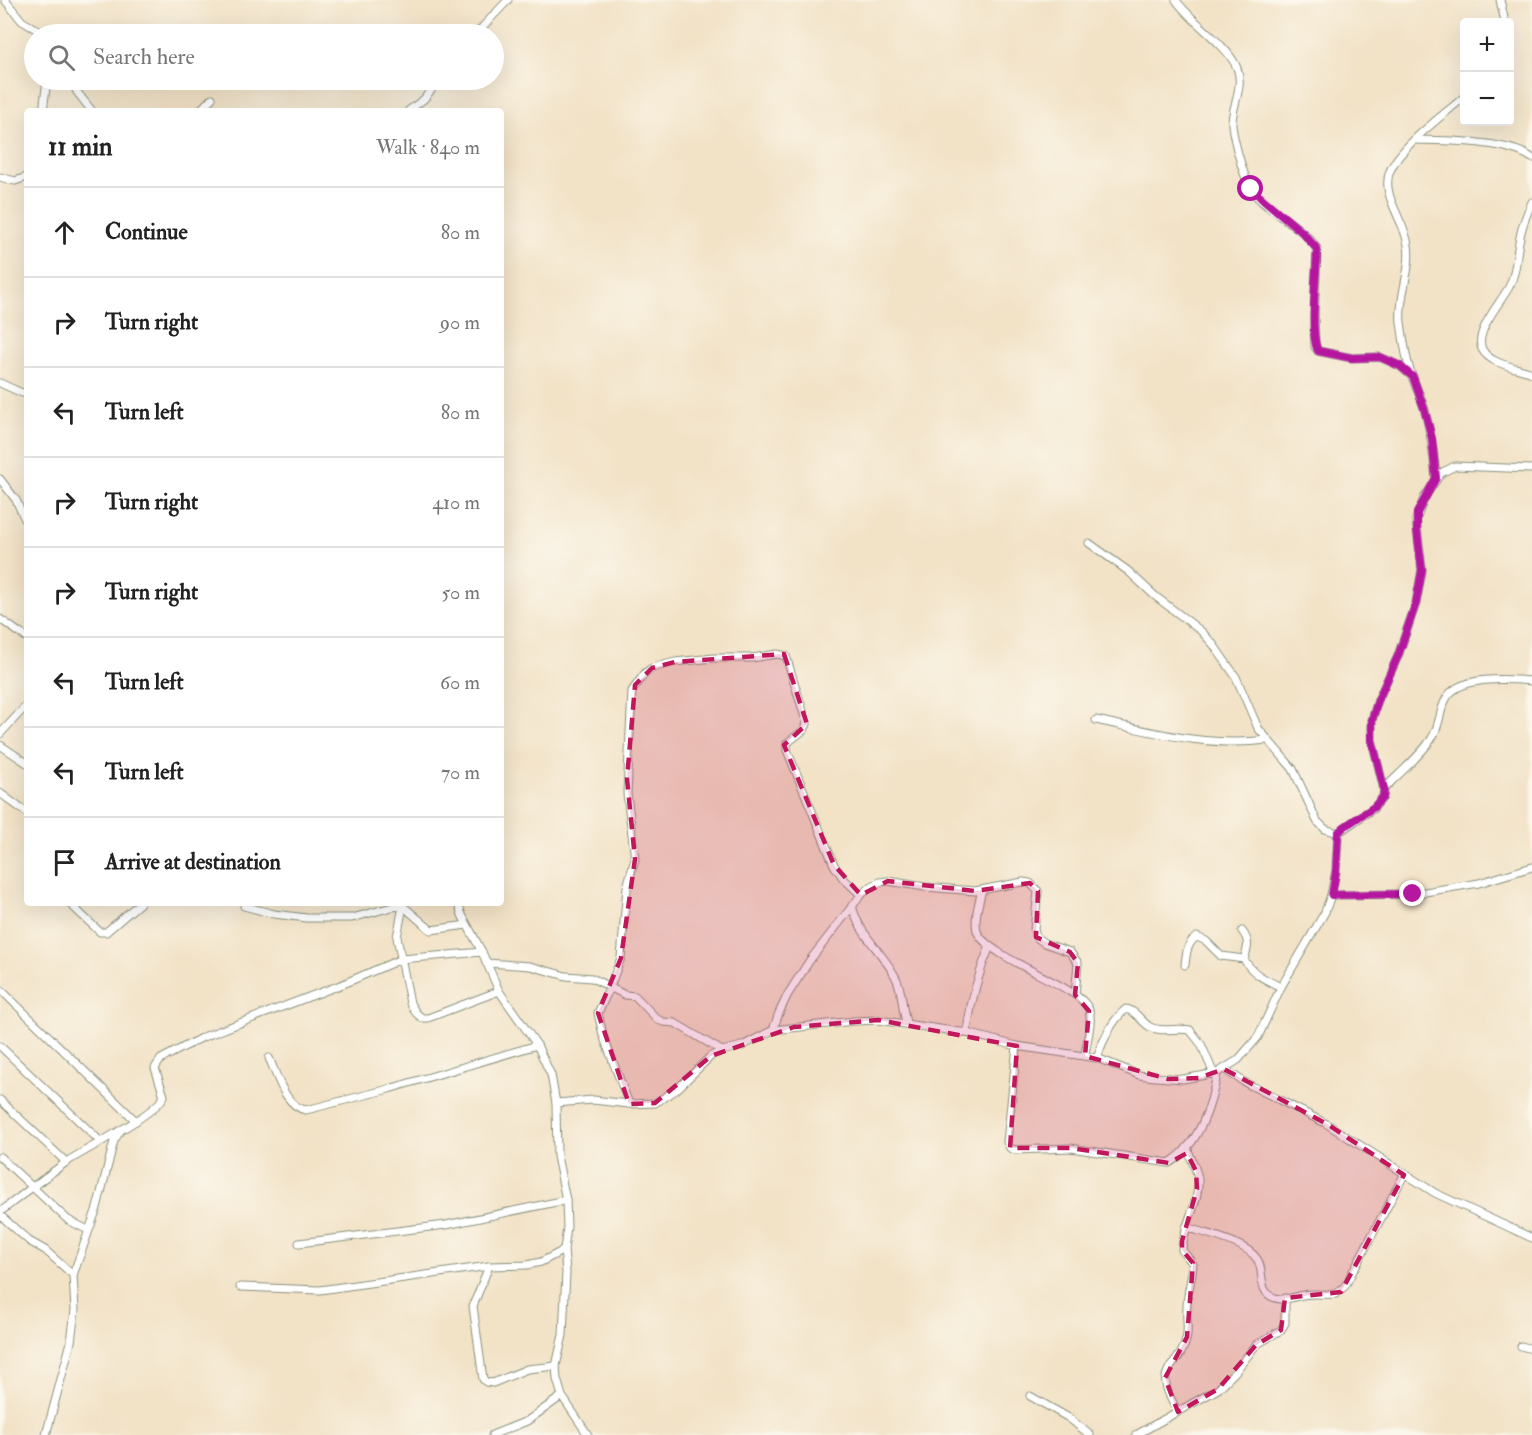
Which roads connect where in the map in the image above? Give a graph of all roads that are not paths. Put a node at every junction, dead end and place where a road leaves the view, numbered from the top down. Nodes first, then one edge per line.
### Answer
1 (5, 0) edge
2 (508, 0) edge
3 (1176, 0) edge
4 (1500, 0) edge
5 (1503, 18) edge
6 (27, 24) edge
7 (485, 24) edge
8 (46, 90) edge
9 (76, 90) edge
10 (431, 90) edge
11 (212, 98) dead end
12 (1460, 100) edge
13 (43, 108) edge
14 (90, 108) edge
15 (202, 108) edge
16 (412, 108) edge
17 (1414, 140) junction
18 (1532, 158) edge
19 (0, 177) edge
20 (24, 178) edge
21 (1532, 202) edge
22 (1532, 373) edge
23 (1413, 377) junction
24 (0, 383) edge
25 (24, 393) edge
26 (1532, 469) edge
27 (1436, 478) junction
28 (0, 479) edge
29 (24, 517) edge
30 (1089, 543) dead end
31 (0, 619) edge
32 (24, 636) edge
33 (1532, 681) edge
34 (24, 708) edge
35 (20, 713) junction
36 (24, 715) edge
37 (1096, 720) dead end
38 (0, 734) edge
39 (1267, 740) junction
40 (0, 745) edge
41 (24, 762) edge
42 (1384, 789) junction
43 (0, 793) edge
44 (24, 811) edge
45 (1338, 833) junction
46 (1532, 867) edge
47 (982, 890) junction
48 (861, 895) junction
49 (1332, 895) junction
50 (852, 905) junction
51 (72, 906) edge
52 (133, 906) edge
53 (244, 906) dead end
54 (404, 906) junction
55 (459, 906) edge
56 (467, 925) junction
57 (1242, 931) dead end
58 (990, 946) junction
59 (482, 952) junction
60 (401, 959) junction
61 (1244, 959) junction
62 (486, 963) junction
63 (1185, 964) dead end
64 (610, 987) junction
65 (1281, 987) junction
66 (0, 989) edge
67 (499, 992) junction
68 (1075, 995) junction
69 (907, 1025) junction
70 (774, 1030) junction
71 (967, 1033) junction
72 (537, 1045) junction
73 (0, 1046) edge
74 (1017, 1046) junction
75 (722, 1051) junction
76 (1084, 1056) junction
77 (269, 1058) dead end
78 (1097, 1058) junction
79 (1218, 1072) junction
80 (0, 1100) edge
81 (556, 1102) junction
82 (629, 1104) junction
83 (136, 1121) junction
84 (123, 1128) junction
85 (100, 1141) junction
86 (1187, 1147) junction
87 (0, 1157) edge
88 (66, 1162) junction
89 (1404, 1175) junction
90 (33, 1187) junction
91 (566, 1200) junction
92 (0, 1213) edge
93 (1186, 1227) junction
94 (88, 1230) junction
95 (1532, 1238) edge
96 (299, 1243) dead end
97 (564, 1250) junction
98 (489, 1266) junction
99 (73, 1275) junction
100 (240, 1287) dead end
101 (1285, 1298) junction
102 (1521, 1346) dead end
103 (1532, 1349) edge
104 (556, 1366) junction
105 (562, 1396) junction
106 (1030, 1396) dead end
107 (1178, 1412) junction
108 (46, 1435) edge
109 (492, 1435) edge
110 (588, 1435) edge
111 (1090, 1435) edge
112 (1136, 1435) edge

1 - 6 street
2 - 7 street
3 - 23 street
4 - 5 street
8 - 13 street
9 - 14 street
10 - 16 street
11 - 15 street
12 - 17 street
17 - 18 street
17 - 23 street
19 - 20 street
21 - 22 street
23 - 27 street
24 - 25 street
26 - 27 street
27 - 42 street
28 - 29 street
30 - 39 street
31 - 32 street
33 - 42 street
34 - 35 street
35 - 36 street
35 - 38 street
37 - 39 street
39 - 45 street
40 - 41 street
42 - 45 street
43 - 44 street
45 - 49 street
46 - 49 street
47 - 48 street
47 - 58 street
47 - 68 street
48 - 50 street
48 - 64 street
49 - 65 street
50 - 69 street
50 - 70 street
51 - 52 street
53 - 54 street
54 - 56 street
54 - 60 street
55 - 56 street
56 - 59 street
57 - 61 street
58 - 68 street
58 - 71 street
59 - 60 street
59 - 62 street
60 - 67 street
60 - 83 street
61 - 63 street
61 - 65 street
62 - 64 street
62 - 67 street
64 - 75 street
64 - 82 street
65 - 79 street
66 - 83 street
67 - 72 street
68 - 76 street
69 - 70 street
69 - 71 street
70 - 75 street
71 - 74 street
72 - 77 street
72 - 81 street
73 - 85 street
74 - 76 street
74 - 86 street
75 - 82 street
76 - 78 street
78 - 79 street
78 - 79 street
79 - 86 street
79 - 89 street
80 - 88 street
81 - 82 street
81 - 91 street
83 - 84 street
84 - 85 street
84 - 94 street
85 - 88 street
86 - 93 street
87 - 90 street
88 - 90 street
89 - 95 street
89 - 101 street
90 - 92 street
90 - 94 street
91 - 96 street
91 - 97 street
92 - 99 street
93 - 101 street
93 - 107 street
94 - 99 street
97 - 98 street
97 - 104 street
98 - 100 street
98 - 104 street
99 - 108 street
101 - 107 street
102 - 103 street
104 - 105 street
105 - 109 street
105 - 110 street
106 - 111 street
107 - 112 street

